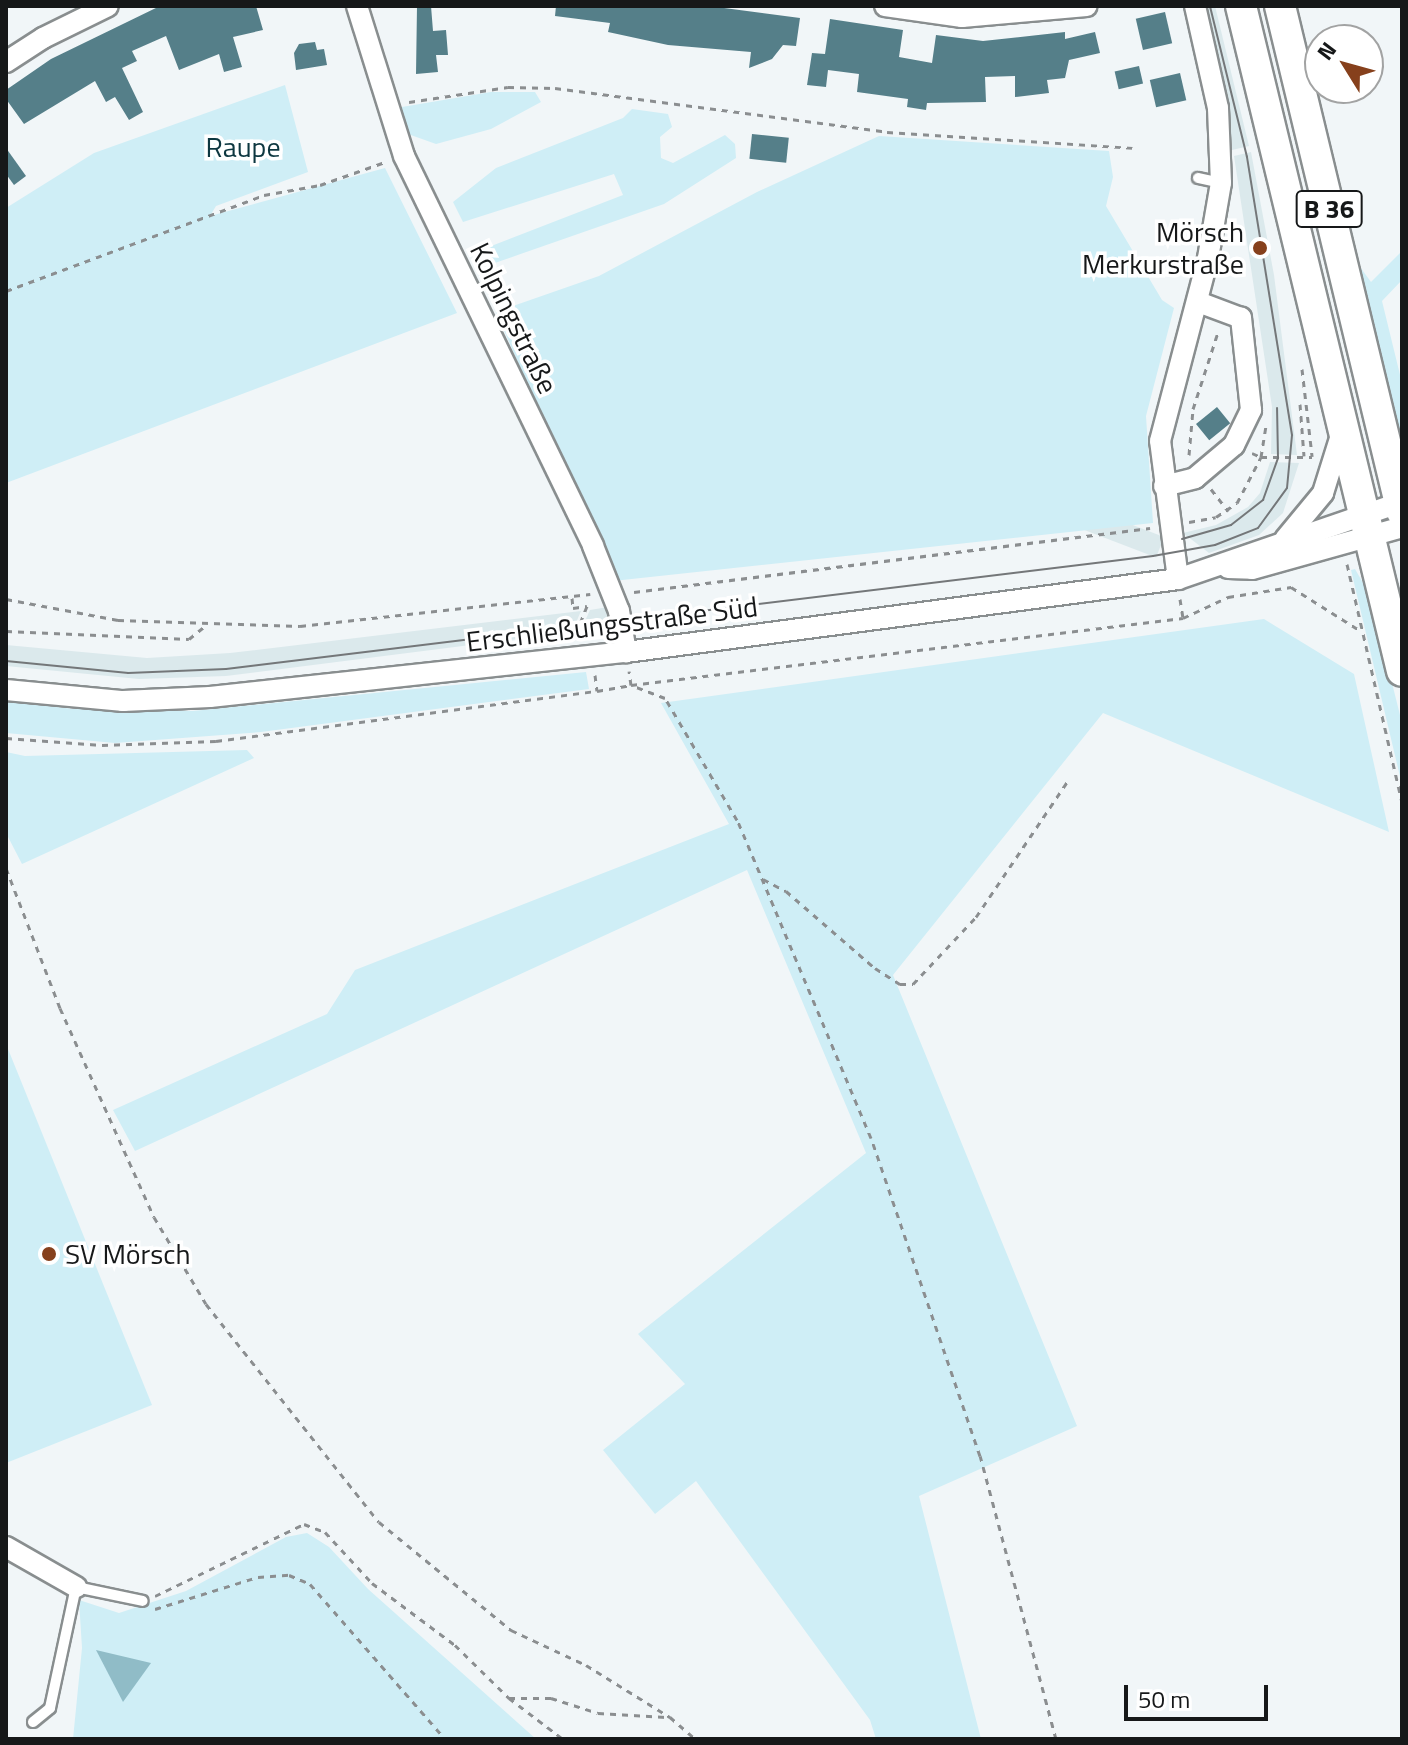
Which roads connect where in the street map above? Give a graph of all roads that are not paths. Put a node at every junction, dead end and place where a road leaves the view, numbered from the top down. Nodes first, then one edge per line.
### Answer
1 (108, 6) edge
2 (357, 6) edge
3 (885, 6) edge
4 (1087, 6) edge
5 (1195, 6) edge
6 (1241, 6) edge
7 (1280, 6) edge
8 (6, 62) edge
9 (1198, 178) dead end
10 (1221, 183) junction
11 (1198, 302) junction
12 (1343, 429) junction
13 (1164, 486) junction
14 (1401, 511) edge
15 (1366, 526) junction
16 (1276, 546) junction
17 (1222, 568) junction
18 (1178, 579) junction
19 (626, 652) junction
20 (1402, 671) edge
21 (6, 690) edge
22 (6, 1547) edge
23 (76, 1587) junction
24 (143, 1601) road end
25 (33, 1722) dead end

1 - 8 street
2 - 19 street, Kolpingstraße
3 - 4 street
5 - 10 street
6 - 12 main road, B 36
7 - 14 main road, B 36
9 - 10 lane
10 - 11 street
11 - 13 street
11 - 13 street
12 - 15 main road, B 36
12 - 16 street, Erschließungsstraße Süd
13 - 18 street
14 - 15 street, Erschließungsstraße Süd
15 - 16 street, Erschließungsstraße Süd
15 - 17 street, Erschließungsstraße Süd
15 - 20 main road, B 36
16 - 17 street, Erschließungsstraße Süd
17 - 18 street, Erschließungsstraße Süd
18 - 19 street, Erschließungsstraße Süd
19 - 21 street, Erschließungsstraße Süd
22 - 23 street
23 - 24 lane
23 - 25 lane

